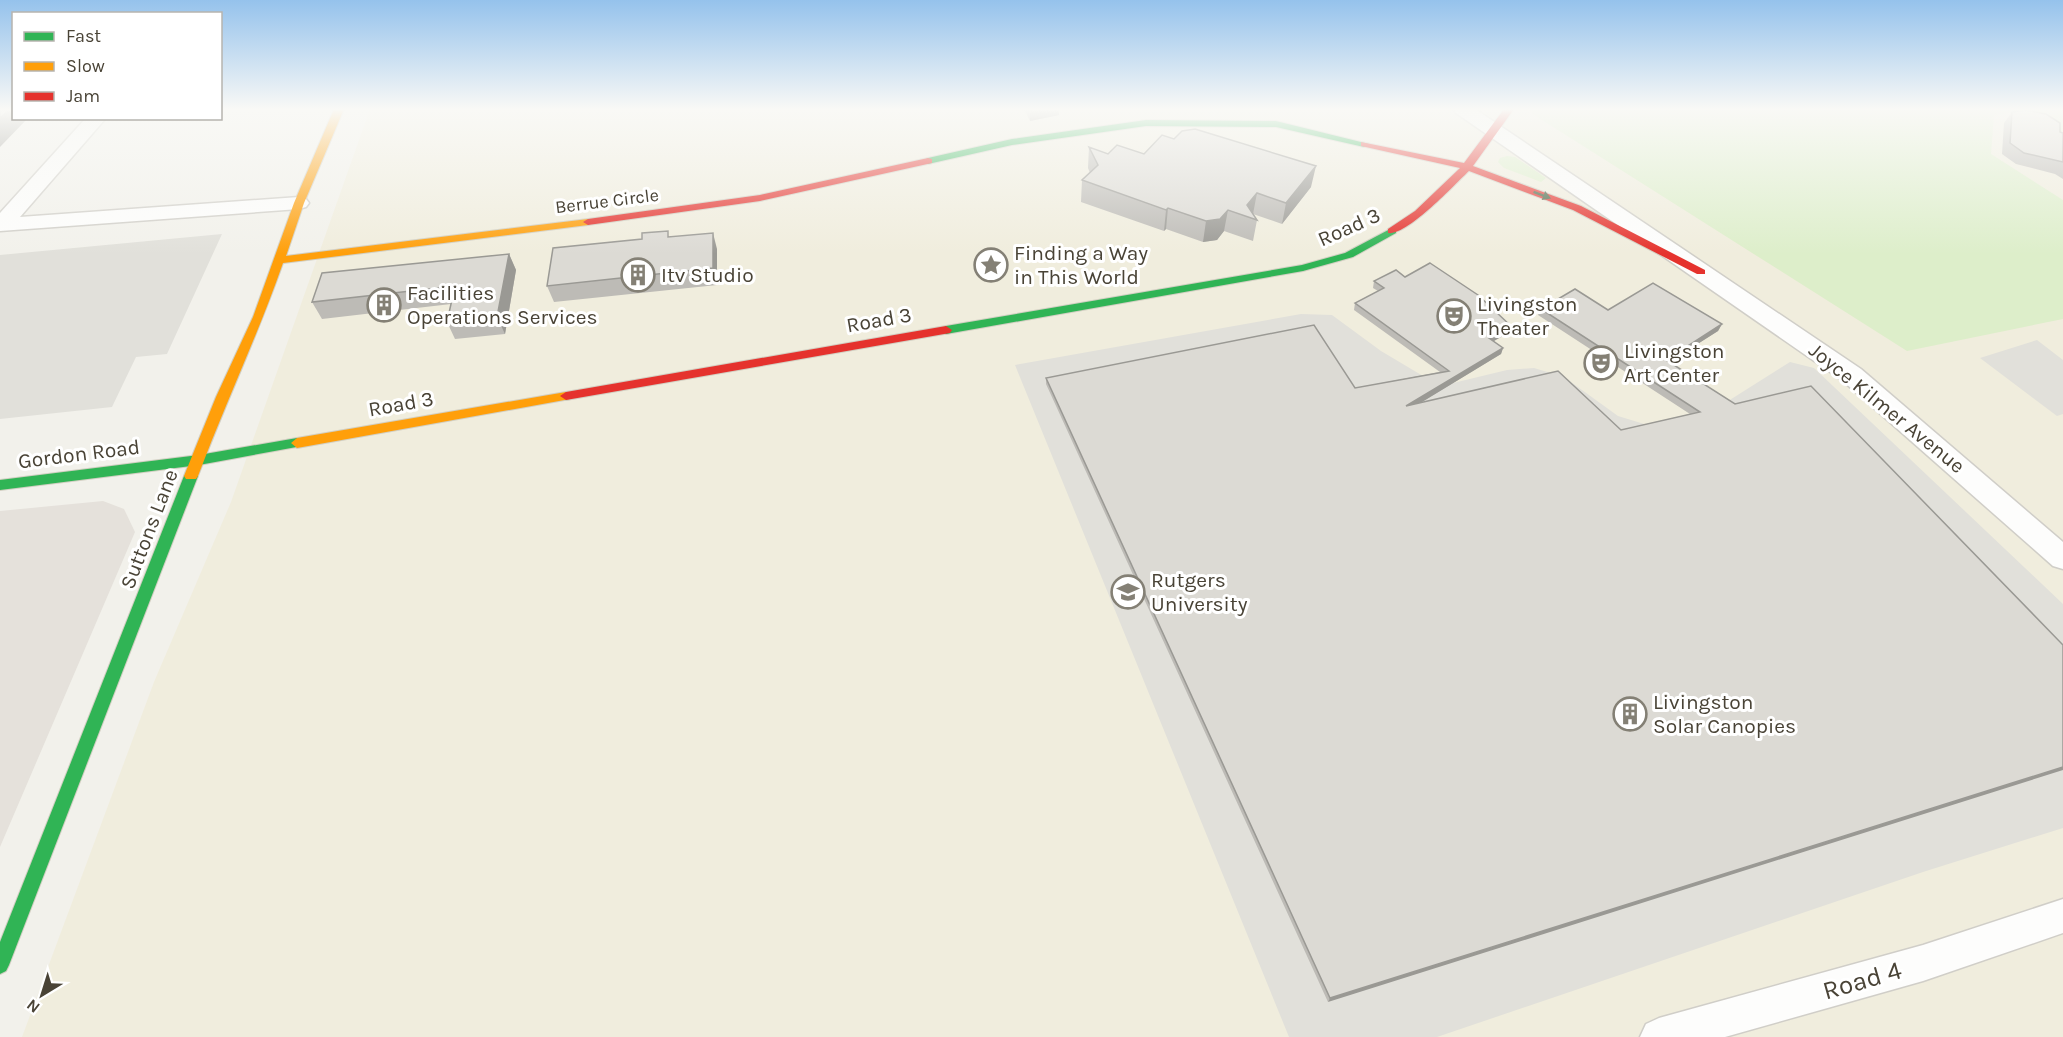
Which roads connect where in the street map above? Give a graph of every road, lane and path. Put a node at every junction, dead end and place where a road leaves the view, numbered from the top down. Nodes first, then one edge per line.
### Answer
1 (62, 157) edge
2 (318, 157) edge
3 (943, 157) edge
4 (1424, 157) edge
5 (1474, 157) edge
6 (1535, 157) edge
7 (1467, 167) junction
8 (299, 203) junction
9 (1, 224) edge
10 (279, 260) junction
11 (1701, 272) junction
12 (199, 460) junction
13 (0, 485) edge
14 (2063, 558) edge
15 (2063, 916) edge
16 (0, 966) edge
17 (1659, 1037) edge

1 - 9 street
2 - 8 street, Suttons Lane
3 - 10 street, Berrue Circle
4 - 7 street, Berrue Circle
5 - 7 street, Road 3
6 - 11 street, Joyce Kilmer Avenue
7 -> 11 street, Joyce Kilmer Avenue
7 - 12 street, Road 3
8 - 9 street
8 - 10 street, Suttons Lane
10 - 12 street, Suttons Lane
11 - 14 street, Joyce Kilmer Avenue
12 - 13 street, Gordon Road
12 - 16 street, Suttons Lane
15 - 17 street, Road 4

